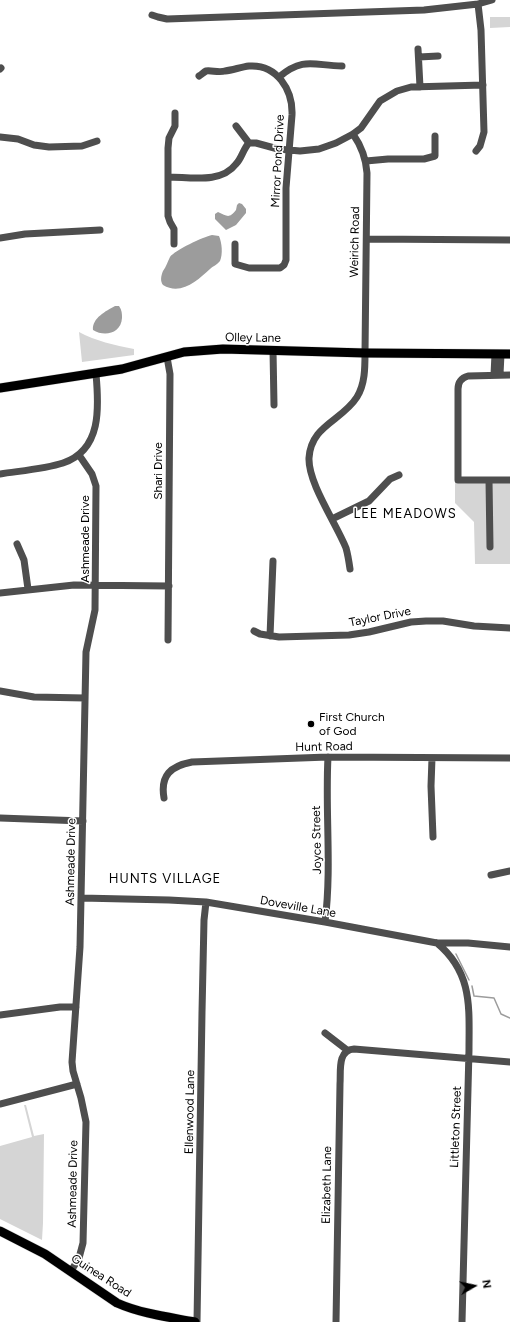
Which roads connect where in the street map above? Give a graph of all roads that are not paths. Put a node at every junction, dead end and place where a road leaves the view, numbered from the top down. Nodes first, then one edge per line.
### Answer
1 (492, 0) edge
2 (478, 4) junction
3 (152, 14) dead end
4 (418, 49) dead end
5 (438, 56) dead end
6 (418, 57) junction
7 (342, 66) dead end
8 (198, 76) dead end
9 (279, 77) junction
10 (482, 85) junction
11 (420, 87) junction
12 (175, 113) dead end
13 (236, 126) dead end
14 (353, 134) junction
15 (435, 136) dead end
16 (0, 137) edge
17 (97, 141) dead end
18 (249, 143) junction
19 (289, 150) junction
20 (476, 151) dead end
21 (366, 161) junction
22 (168, 177) junction
23 (100, 230) dead end
24 (0, 238) edge
25 (367, 239) junction
26 (510, 240) edge
27 (174, 244) dead end
28 (235, 244) dead end
29 (273, 350) junction
30 (365, 353) junction
31 (502, 354) edge
32 (167, 357) junction
33 (96, 374) junction
34 (497, 375) junction
35 (510, 375) edge
36 (0, 388) edge
37 (274, 404) dead end
38 (79, 455) junction
39 (0, 474) edge
40 (399, 475) dead end
41 (489, 480) junction
42 (510, 480) edge
43 (332, 519) junction
44 (17, 544) dead end
45 (490, 547) dead end
46 (274, 561) dead end
47 (350, 569) dead end
48 (96, 585) junction
49 (168, 586) junction
50 (28, 589) junction
51 (0, 593) edge
52 (510, 628) edge
53 (254, 632) dead end
54 (270, 636) junction
55 (168, 640) dead end
56 (0, 691) edge
57 (85, 698) junction
58 (328, 757) junction
59 (432, 758) junction
60 (510, 758) edge
61 (164, 798) dead end
62 (0, 818) edge
63 (83, 821) junction
64 (433, 837) dead end
65 (510, 871) edge
66 (491, 875) dead end
67 (81, 898) junction
68 (206, 902) junction
69 (326, 922) junction
70 (437, 943) junction
71 (510, 947) edge
72 (76, 1007) junction
73 (0, 1015) edge
74 (325, 1033) dead end
75 (347, 1050) junction
76 (469, 1058) junction
77 (510, 1062) edge
78 (77, 1084) junction
79 (0, 1104) edge
80 (0, 1231) edge
81 (71, 1270) junction
82 (196, 1322) edge
83 (336, 1322) edge
84 (462, 1322) edge

1 - 2 street
2 - 3 street
2 - 10 street
4 - 6 street
5 - 6 street
6 - 11 street
7 - 9 street
8 - 9 street
9 - 19 street, Mirror Pond Drive
10 - 11 street
10 - 20 street
11 - 14 street
12 - 22 street
13 - 18 street
14 - 19 street
14 - 21 street, Weirich Road
15 - 21 street
16 - 17 street
18 - 19 street
18 - 22 street
19 - 28 street, Mirror Pond Drive
21 - 25 street, Weirich Road
22 - 27 street
23 - 24 street
25 - 26 street
25 - 30 street, Weirich Road
29 - 30 main road, Olley Lane
29 - 32 main road, Olley Lane
29 - 37 street
30 - 31 main road, Olley Lane
30 - 43 street, Weirich Road
31 - 34 street
32 - 33 main road, Olley Lane
32 - 49 street, Shari Drive
33 - 36 main road, Olley Lane
33 - 38 street
34 - 35 street
34 - 41 street
38 - 39 street
38 - 48 street, Ashmeade Drive
40 - 43 street
41 - 42 street
41 - 45 street
43 - 47 street, Weirich Road
44 - 50 street
46 - 54 street
48 - 49 street
48 - 50 street
48 - 57 street, Ashmeade Drive
49 - 55 street, Shari Drive
50 - 51 street
52 - 54 street, Taylor Drive
53 - 54 street, Taylor Drive
56 - 57 street
57 - 63 street, Ashmeade Drive
58 - 59 street, Hunt Road
58 - 61 street, Hunt Road
58 - 69 street, Joyce Street
59 - 60 street, Hunt Road
59 - 64 street
62 - 63 street
63 - 67 street, Ashmeade Drive
65 - 66 street
67 - 68 street, Doveville Lane
67 - 72 street, Ashmeade Drive
68 - 69 street, Doveville Lane
68 - 82 street, Ellenwood Lane
69 - 70 street, Doveville Lane
70 - 71 street, Doveville Lane
70 - 76 street, Littleton Street
72 - 73 street
72 - 78 street, Ashmeade Drive
74 - 75 street
75 - 76 street
75 - 83 street, Elizabeth Lane
76 - 77 street
76 - 84 street, Littleton Street
78 - 79 street
78 - 81 street, Ashmeade Drive
80 - 81 main road, Guinea Road
81 - 82 main road, Guinea Road

